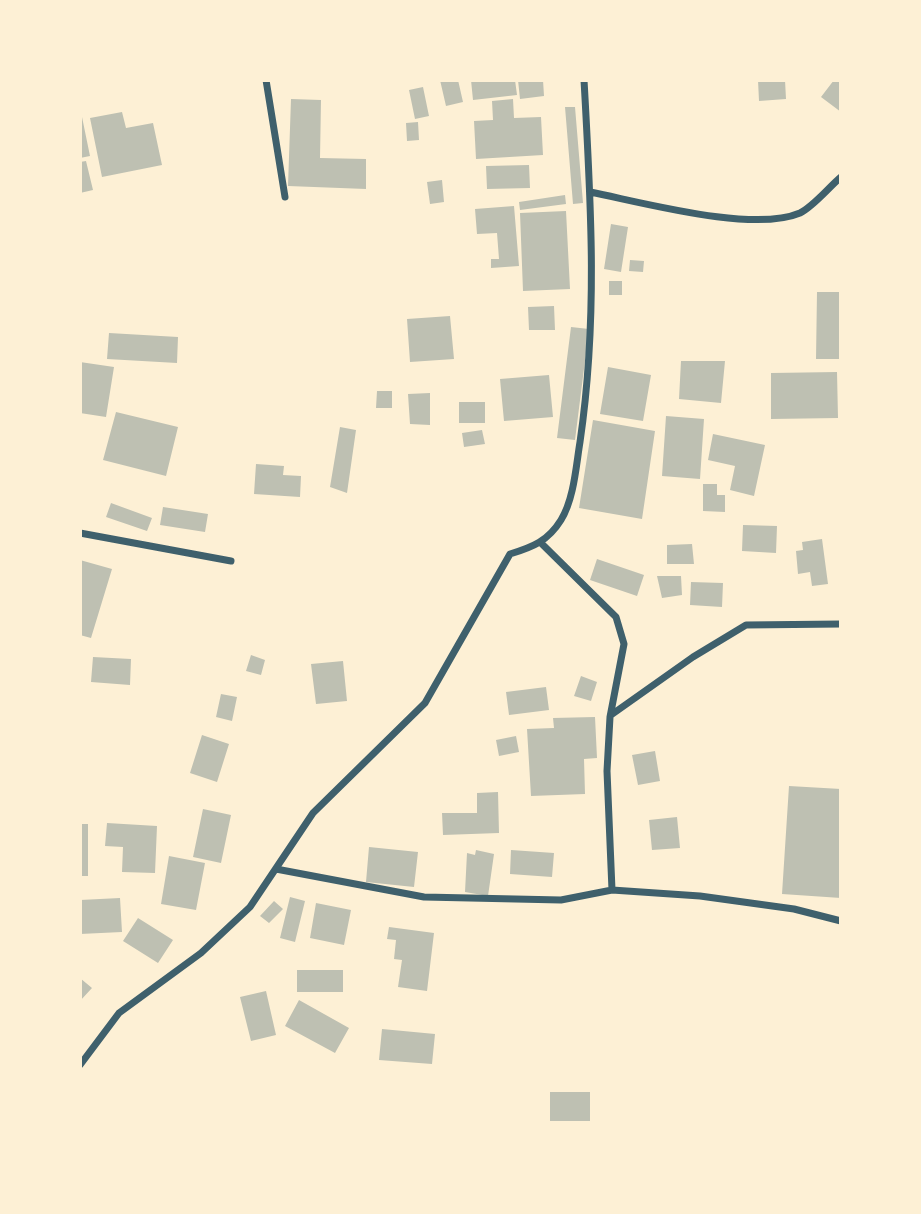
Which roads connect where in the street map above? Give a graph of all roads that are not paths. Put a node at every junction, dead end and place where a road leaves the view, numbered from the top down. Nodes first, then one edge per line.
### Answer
1 (266, 80) edge
2 (584, 80) edge
3 (841, 177) edge
4 (590, 192) junction
5 (285, 197) dead end
6 (80, 533) edge
7 (541, 544) junction
8 (231, 561) dead end
9 (841, 624) edge
10 (611, 715) junction
11 (276, 869) junction
12 (612, 890) junction
13 (841, 920) edge
14 (80, 1065) edge

1 - 5 street
2 - 4 street
3 - 4 street
4 - 7 street
6 - 8 street
7 - 10 street
7 - 11 street
9 - 10 street
10 - 12 street
11 - 12 street
11 - 14 street
12 - 13 street

